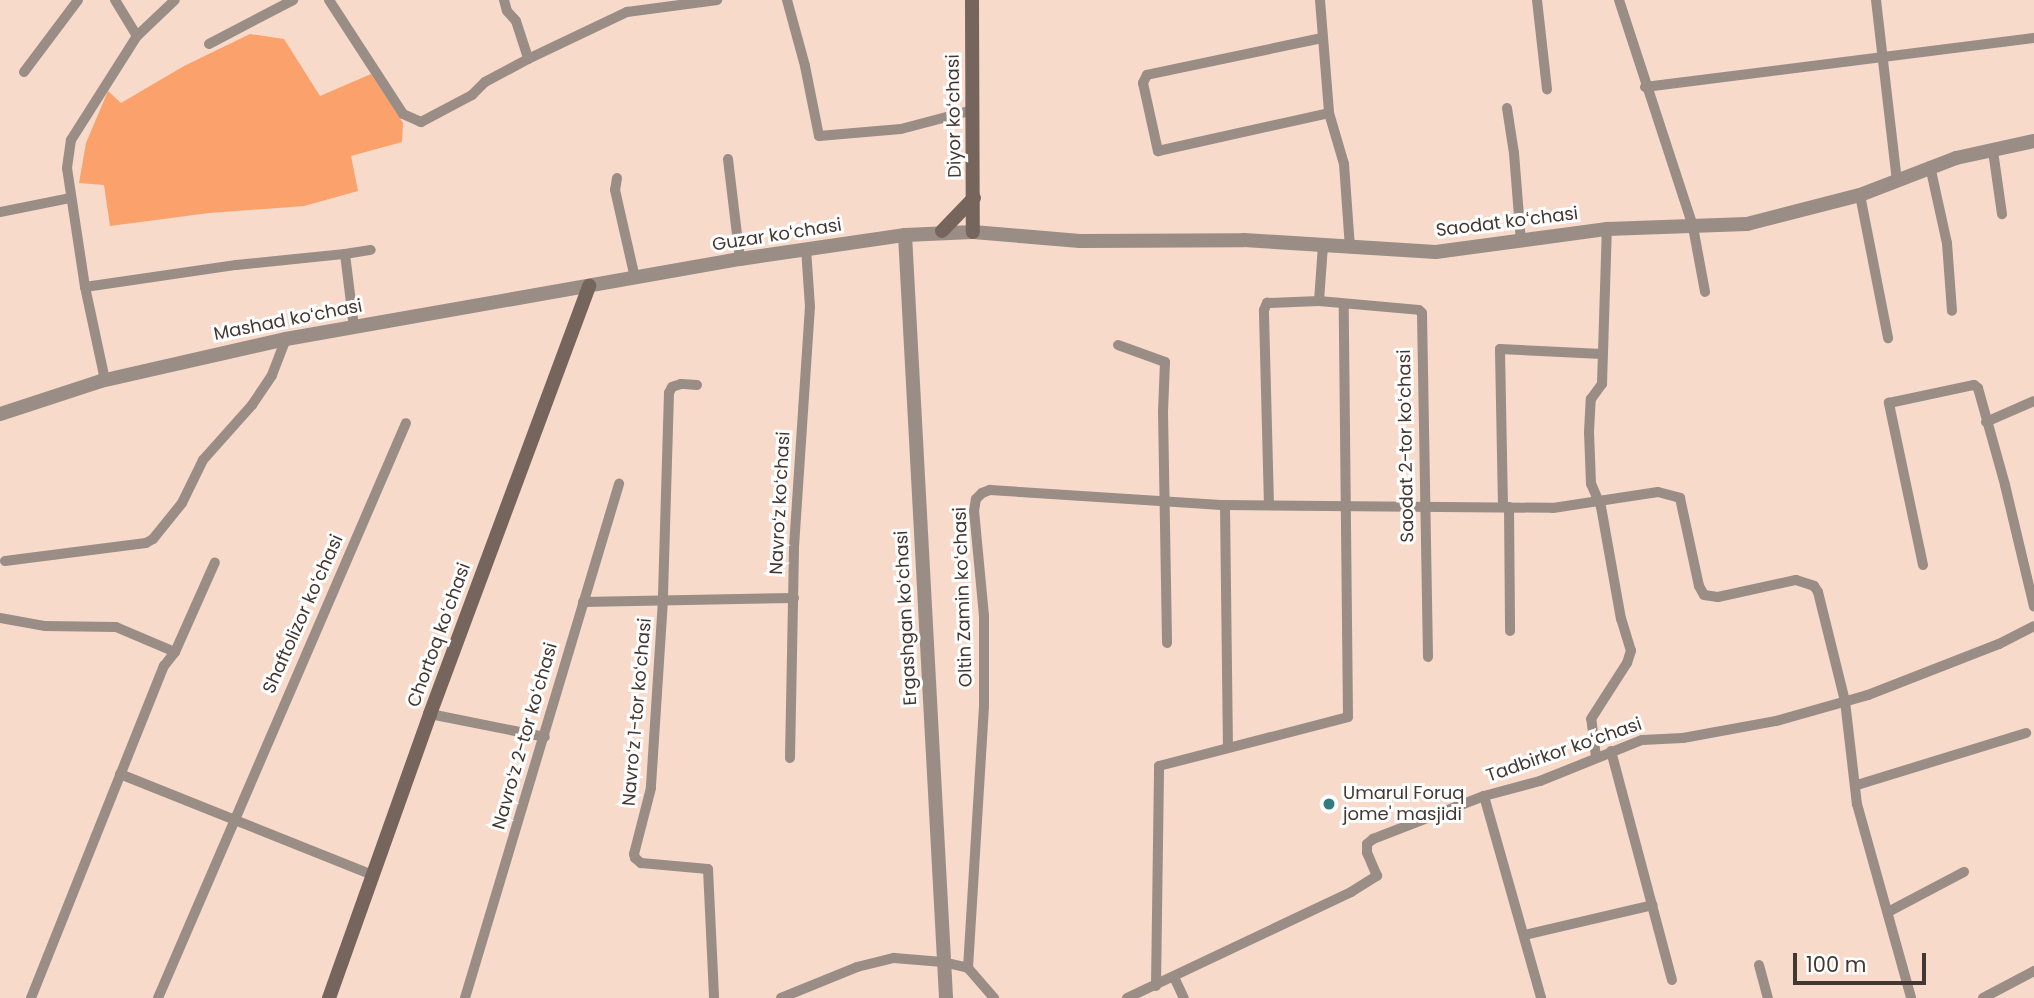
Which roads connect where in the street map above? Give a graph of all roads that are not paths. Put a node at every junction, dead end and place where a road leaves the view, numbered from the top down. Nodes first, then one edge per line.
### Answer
1 (78, 0) edge
2 (115, 0) edge
3 (129, 0) edge
4 (175, 0) edge
5 (293, 0) edge
6 (329, 0) edge
7 (504, 0) edge
8 (705, 0) edge
9 (717, 0) edge
10 (787, 0) edge
11 (972, 0) edge
12 (1320, 0) edge
13 (1537, 0) edge
14 (1619, 0) edge
15 (1876, 0) edge
16 (124, 16) junction
17 (137, 36) junction
18 (1322, 38) junction
19 (2034, 38) edge
20 (209, 44) dead end
21 (528, 59) junction
22 (1882, 59) junction
23 (24, 72) dead end
24 (1645, 87) junction
25 (1547, 89) dead end
26 (1507, 108) dead end
27 (973, 110) junction
28 (1329, 113) junction
29 (2034, 141) edge
30 (1993, 151) junction
31 (728, 159) dead end
32 (1930, 166) junction
33 (617, 178) dead end
34 (1897, 182) junction
35 (1860, 195) junction
36 (71, 198) junction
37 (974, 198) junction
38 (0, 212) edge
39 (2002, 214) dead end
40 (1693, 227) junction
41 (1607, 229) junction
42 (942, 231) junction
43 (973, 232) junction
44 (905, 235) junction
45 (1521, 242) junction
46 (1322, 245) junction
47 (1350, 247) junction
48 (806, 249) junction
49 (371, 250) dead end
50 (345, 254) junction
51 (740, 259) junction
52 (635, 278) junction
53 (589, 286) junction
54 (85, 287) junction
55 (1705, 292) dead end
56 (1320, 301) junction
57 (1344, 304) junction
58 (1952, 311) dead end
59 (354, 327) junction
60 (1888, 338) dead end
61 (286, 339) junction
62 (1118, 345) dead end
63 (1602, 354) junction
64 (105, 380) junction
65 (697, 384) dead end
66 (2034, 401) edge
67 (0, 414) edge
68 (1986, 422) junction
69 (406, 423) dead end
70 (619, 484) dead end
71 (1599, 501) junction
72 (1164, 502) junction
73 (1225, 505) junction
74 (1269, 505) junction
75 (1346, 505) junction
76 (1424, 506) junction
77 (1506, 507) junction
78 (5, 561) dead end
79 (215, 562) dead end
80 (1923, 565) dead end
81 (794, 598) junction
82 (663, 600) junction
83 (583, 602) junction
84 (2034, 607) edge
85 (0, 618) edge
86 (2034, 626) edge
87 (1510, 631) dead end
88 (1167, 643) dead end
89 (175, 652) junction
90 (1428, 657) dead end
91 (1845, 701) junction
92 (430, 714) junction
93 (2026, 733) dead end
94 (545, 737) junction
95 (1228, 748) junction
96 (1611, 751) junction
97 (1596, 757) junction
98 (790, 758) dead end
99 (120, 774) junction
100 (1857, 786) junction
101 (1484, 796) junction
102 (232, 819) junction
103 (1964, 872) dead end
104 (372, 875) junction
105 (1653, 905) junction
106 (1888, 912) junction
107 (1525, 935) junction
108 (943, 962) junction
109 (1759, 965) dead end
110 (968, 968) junction
111 (2034, 971) edge
112 (1174, 977) junction
113 (1672, 980) dead end
114 (1156, 986) junction
115 (31, 998) edge
116 (158, 998) edge
117 (329, 998) edge
118 (464, 998) edge
119 (714, 998) edge
120 (781, 998) edge
121 (946, 998) edge
122 (994, 998) edge
123 (1126, 998) edge
124 (1184, 998) edge
125 (1541, 998) edge
126 (1768, 998) edge
127 (1911, 998) edge
128 (1983, 998) edge

1 - 23 street
2 - 16 street
3 - 16 street
4 - 17 street
5 - 20 street
6 - 21 street
7 - 21 street
8 - 9 street
8 - 21 street
10 - 27 street
11 - 27 main road, Diyor koʻchasi
12 - 18 street
13 - 25 street
14 - 24 street
15 - 22 street
16 - 17 street
17 - 36 street
18 - 28 street
18 - 28 street
19 - 22 street
22 - 24 street
22 - 34 street
24 - 40 street
26 - 45 street
27 - 37 main road, Diyor koʻchasi
28 - 47 street
29 - 30 street, Saodat koʻchasi
30 - 32 street, Saodat koʻchasi
30 - 39 street
31 - 51 street
32 - 34 street, Saodat koʻchasi
32 - 58 street
33 - 52 street
34 - 35 street, Saodat koʻchasi
35 - 40 street, Saodat koʻchasi
35 - 60 street
36 - 38 street
36 - 54 street
37 - 42 main road
37 - 43 main road, Diyor koʻchasi
40 - 41 street, Saodat koʻchasi
40 - 55 street
41 - 45 street, Saodat koʻchasi
41 - 63 street
42 - 43 street, Guzar koʻchasi
42 - 44 street, Guzar koʻchasi
43 - 46 street, Saodat koʻchasi
44 - 48 street, Guzar koʻchasi
44 - 108 street, Ergashgan koʻchasi
45 - 47 street, Saodat koʻchasi
46 - 47 street, Saodat koʻchasi
46 - 56 street
48 - 51 street, Guzar koʻchasi
48 - 81 street, Navroʻz koʻchasi
49 - 50 street
50 - 54 street
50 - 59 street
51 - 52 street, Guzar koʻchasi
52 - 53 street, Guzar koʻchasi
53 - 59 street, Mashad koʻchasi
53 - 92 main road, Chortoq koʻchasi
54 - 64 street
56 - 57 street
56 - 74 street
57 - 75 street
57 - 76 street, Saodat 2-tor koʻchasi
59 - 61 street, Mashad koʻchasi
61 - 64 street, Mashad koʻchasi
61 - 78 street
62 - 72 street
63 - 71 street
63 - 77 street
64 - 67 street, Mashad koʻchasi
65 - 82 street, Navroʻz 1-tor koʻchasi
66 - 68 street
68 - 80 street
68 - 84 street
69 - 102 street, Shaftolizor koʻchasi
70 - 83 street, Navroʻz 2-tor koʻchasi
71 - 77 street
71 - 91 street
71 - 97 street
72 - 73 street
72 - 88 street
72 - 110 street, Oltin Zamin koʻchasi
73 - 74 street
73 - 95 street
74 - 75 street
75 - 76 street
75 - 95 street
76 - 77 street
76 - 90 street, Saodat 2-tor koʻchasi
77 - 87 street
79 - 89 street
81 - 82 street
81 - 98 street, Navroʻz koʻchasi
82 - 83 street
82 - 119 street, Navroʻz 1-tor koʻchasi
83 - 94 street, Navroʻz 2-tor koʻchasi
85 - 89 street
86 - 91 street, Tadbirkor koʻchasi
89 - 99 street
91 - 96 street, Tadbirkor koʻchasi
91 - 100 street
92 - 94 street
92 - 104 main road, Chortoq koʻchasi
93 - 100 street
94 - 118 street, Navroʻz 2-tor koʻchasi
95 - 114 street
96 - 97 street, Tadbirkor koʻchasi
96 - 105 street
97 - 101 street, Tadbirkor koʻchasi
99 - 102 street
99 - 115 street
100 - 106 street
101 - 107 street
101 - 112 street, Tadbirkor koʻchasi
102 - 104 street
102 - 116 street, Shaftolizor koʻchasi
103 - 106 street
104 - 117 main road, Chortoq koʻchasi
105 - 107 street
105 - 113 street
106 - 127 street
107 - 125 street
108 - 110 street
108 - 120 street
108 - 121 street, Ergashgan koʻchasi
109 - 126 street
110 - 122 street
111 - 128 street
112 - 114 street, Tadbirkor koʻchasi
112 - 124 street
114 - 123 street, Tadbirkor koʻchasi

